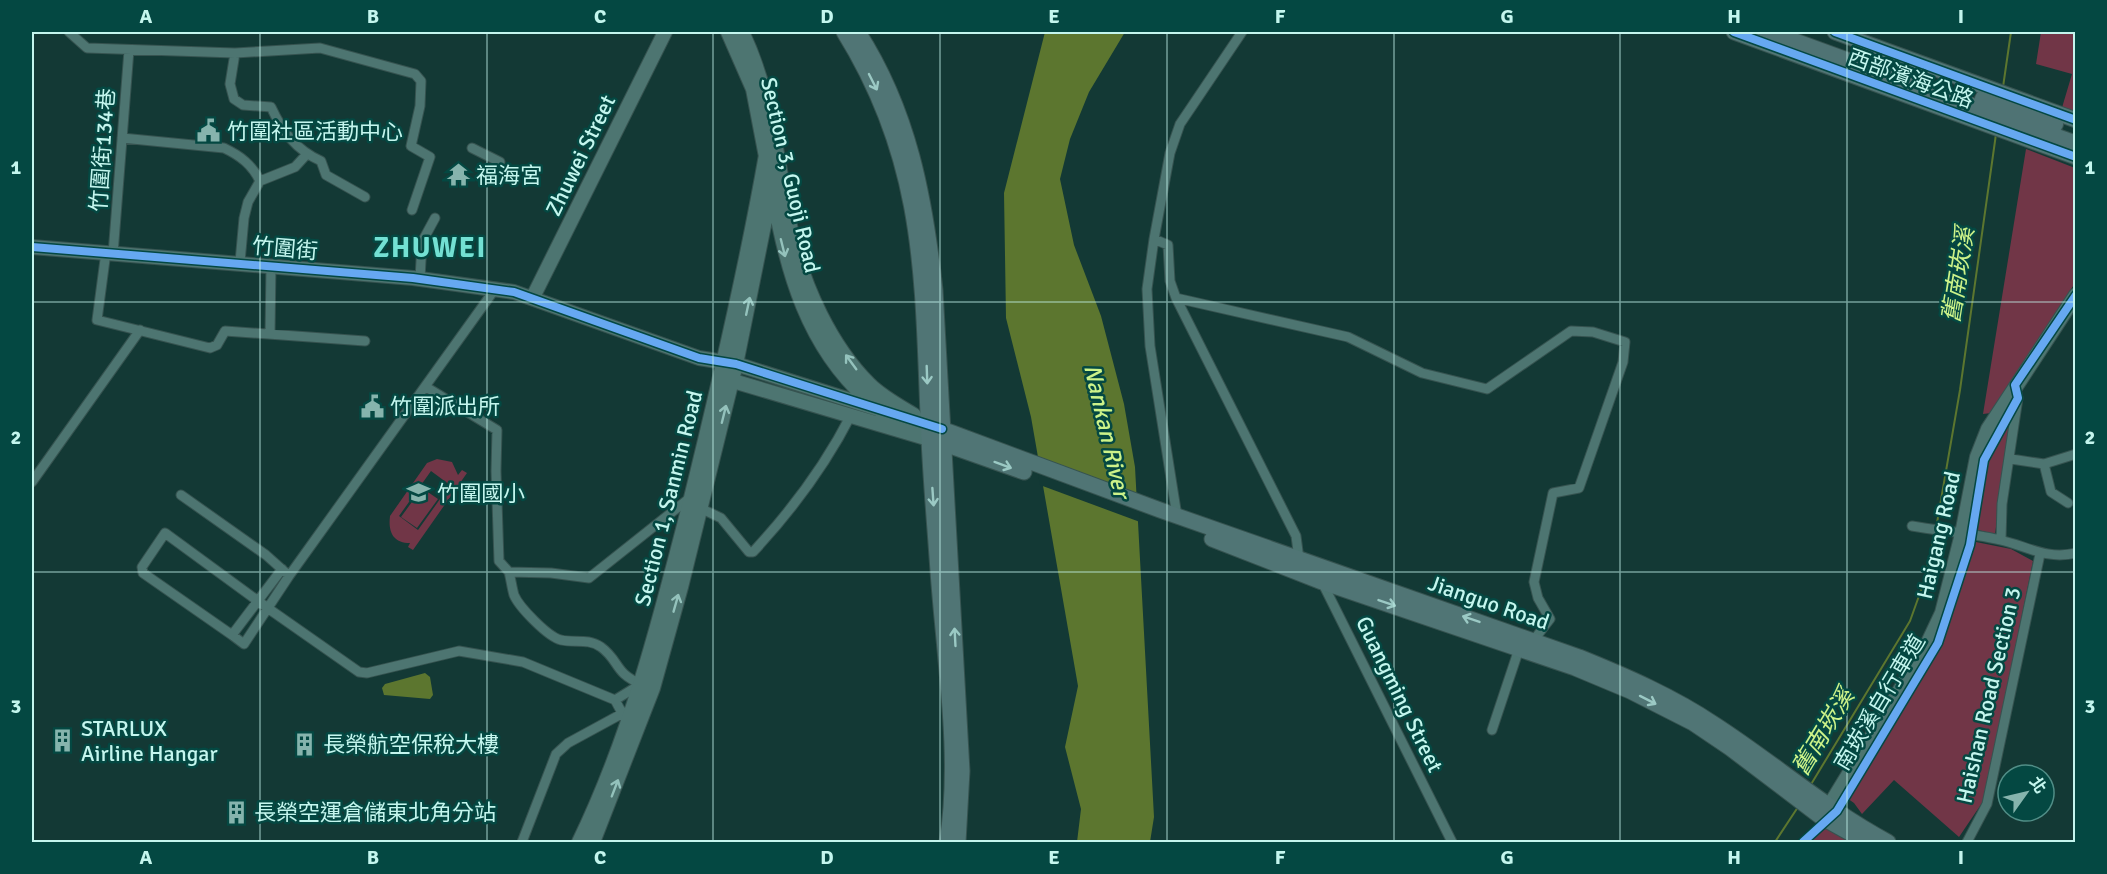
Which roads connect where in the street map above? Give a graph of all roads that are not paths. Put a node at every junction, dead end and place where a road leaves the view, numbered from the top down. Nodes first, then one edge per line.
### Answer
1 (69, 32) edge
2 (665, 32) edge
3 (728, 32) edge
4 (741, 32) edge
5 (844, 32) edge
6 (858, 32) edge
7 (1242, 32) edge
8 (1734, 32) edge
9 (1766, 32) edge
10 (1801, 32) edge
11 (1835, 32) edge
12 (129, 50) junction
13 (235, 53) junction
14 (2076, 120) edge
15 (2076, 133) edge
16 (123, 138) junction
17 (2076, 145) edge
18 (472, 148) dead end
19 (306, 155) junction
20 (772, 155) junction
21 (2076, 158) edge
22 (500, 162) dead end
23 (260, 182) junction
24 (772, 190) junction
25 (365, 197) dead end
26 (412, 210) dead end
27 (435, 218) dead end
28 (1154, 239) junction
29 (32, 247) edge
30 (110, 253) junction
31 (240, 262) junction
32 (271, 265) junction
33 (420, 279) junction
34 (495, 289) junction
35 (2076, 295) edge
36 (533, 297) junction
37 (1176, 298) junction
38 (140, 330) junction
39 (270, 334) junction
40 (365, 341) dead end
41 (699, 358) junction
42 (730, 362) junction
43 (726, 379) junction
44 (426, 387) junction
45 (2017, 392) junction
46 (882, 411) junction
47 (851, 415) junction
48 (909, 432) junction
49 (936, 434) junction
50 (2076, 454) edge
51 (2011, 459) junction
52 (2044, 464) junction
53 (32, 482) edge
54 (181, 495) dead end
55 (691, 497) junction
56 (2068, 503) dead end
57 (700, 508) junction
58 (1161, 515) junction
59 (1178, 516) junction
60 (1912, 526) dead end
61 (1962, 534) junction
62 (2001, 540) junction
63 (2076, 553) edge
64 (2040, 554) junction
65 (1306, 561) junction
66 (509, 572) junction
67 (285, 573) junction
68 (1322, 582) junction
69 (258, 601) junction
70 (269, 609) junction
71 (232, 635) junction
72 (1533, 641) junction
73 (1519, 649) junction
74 (647, 686) junction
75 (615, 700) junction
76 (628, 715) junction
77 (1492, 730) dead end
78 (1784, 780) junction
79 (1822, 808) junction
80 (522, 843) edge
81 (579, 843) edge
82 (593, 843) edge
83 (947, 843) edge
84 (958, 843) edge
85 (1452, 843) edge
86 (1866, 843) edge
87 (1888, 843) edge
88 (1967, 843) edge

1 - 12 street
2 - 36 street, Zhuwei Street
3 - 20 street, Section 3, Guoji Road
4 - 20 street, Section 3, Guoji Road
5 -> 49 main road
6 - 49 main road
7 - 28 street
8 - 21 main road, 西部濱海公路
9 - 17 highway
10 - 15 highway
11 - 14 main road, 西部濱海公路
12 - 13 street
12 - 16 street, 竹圍街134巷
13 - 19 street
13 - 26 street
16 - 23 street
16 - 30 street, 竹圍街134巷
18 - 22 street
19 - 23 street
19 - 25 street
20 - 24 street, Section 3, Guoji Road
20 - 42 street, Section 1, Sanmin Road
49 -> 20 street, Section 3, Guoji Road
23 - 31 street
42 -> 24 street, Section 1, Sanmin Road
24 -> 46 street, Section 3, Guoji Road
27 - 33 street
28 - 37 street, Guangming Street
28 - 59 street
29 - 30 street, 竹圍街
30 - 31 street, 竹圍街
30 - 38 street, 竹圍街134巷
31 - 32 street, 竹圍街
32 - 33 street, 竹圍街
32 - 39 street
33 - 34 street, 竹圍街
34 - 36 street, 竹圍街
34 - 44 street
35 - 45 street, Haigang Road
36 - 41 street, 竹圍街
37 - 65 street, Guangming Street
37 - 72 street
38 - 39 street
38 - 53 street
39 - 40 street
41 - 42 street
41 - 43 street
42 - 43 street, Section 1, Sanmin Road
42 - 46 street
43 - 47 street
43 - 55 street, Section 1, Sanmin Road
57 -> 43 street, Section 1, Sanmin Road
44 - 66 street
44 - 67 street
45 - 51 street
45 - 61 street, Haigang Road
46 - 48 street, Section 3, Guoji Road
46 - 49 street
47 - 48 street
47 - 57 street
48 - 49 street
49 - 58 main road
49 -> 83 main road
84 -> 49 main road
50 - 52 street
51 - 52 street
51 - 62 street
52 - 56 street
54 - 67 street
55 - 66 street
55 - 74 street, Section 1, Sanmin Road
74 -> 57 street, Section 1, Sanmin Road
58 - 59 main road, Jianguo Road
58 - 68 main road, Jianguo Road
59 - 65 main road, Jianguo Road
60 - 61 street
61 - 62 street
61 - 79 street, Haigang Road
62 - 64 street
63 - 64 street
64 - 88 street, Haishan Road Section 3
65 - 68 street, Guangming Street
72 -> 65 main road, Jianguo Road
66 - 74 street
67 - 69 street
67 - 70 street
68 -> 73 main road, Jianguo Road
68 - 85 street, Guangming Street
69 - 70 street
69 - 71 street
69 - 71 street
70 - 71 street
70 - 75 street
72 - 78 main road, Jianguo Road
73 - 77 street
73 -> 78 main road, Jianguo Road
74 - 75 street
74 - 76 street, Section 1, Sanmin Road
82 -> 74 street, Section 1, Sanmin Road
75 - 76 street
76 - 80 street
76 - 81 street, Section 1, Sanmin Road
78 - 79 main road
79 - 86 main road
79 - 87 main road

